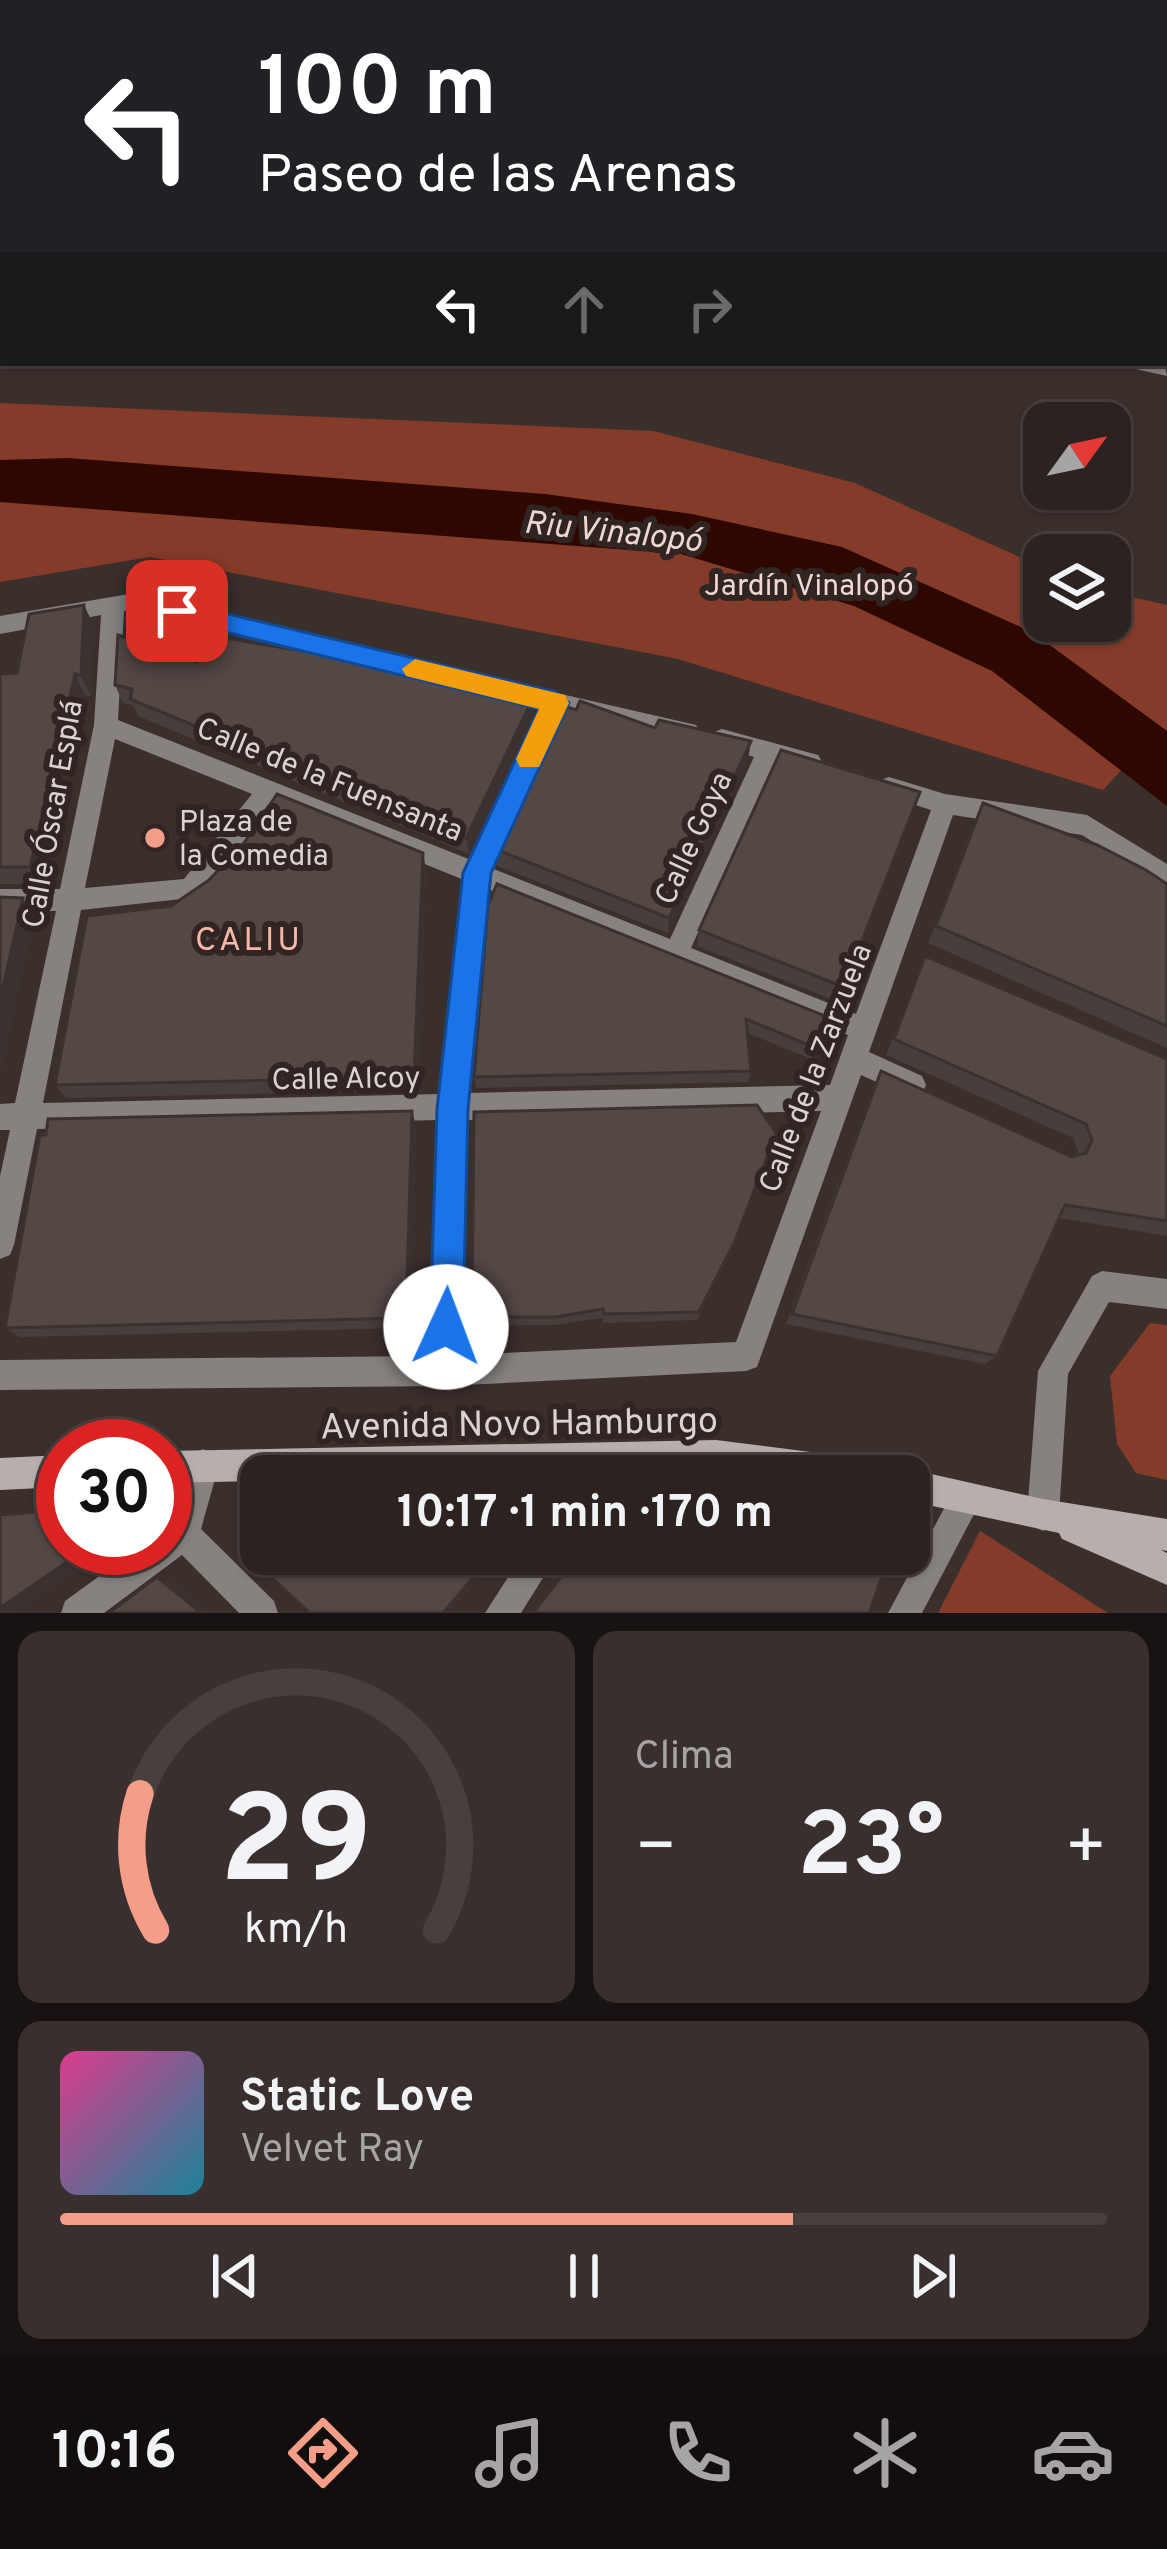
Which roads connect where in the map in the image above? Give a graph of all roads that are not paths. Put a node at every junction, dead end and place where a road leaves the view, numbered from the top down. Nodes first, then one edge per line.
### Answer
1 (113, 605) junction
2 (0, 625) edge
3 (556, 703) junction
4 (106, 724) junction
5 (769, 750) junction
6 (270, 790) junction
7 (945, 804) junction
8 (477, 873) junction
9 (1167, 877) edge
10 (72, 900) junction
11 (0, 901) edge
12 (676, 953) junction
13 (863, 1029) junction
14 (852, 1058) junction
15 (936, 1096) edge
16 (836, 1098) junction
17 (453, 1109) junction
18 (13, 1117) edge
19 (0, 1245) edge
20 (1167, 1294) edge
21 (445, 1371) junction
22 (0, 1375) edge
23 (203, 1465) junction
24 (240, 1465) edge
25 (192, 1466) edge
26 (36, 1472) edge
27 (0, 1474) edge
28 (930, 1490) edge
29 (966, 1499) junction
30 (192, 1505) edge
31 (1043, 1515) junction
32 (1167, 1535) edge
33 (192, 1542) edge
34 (1167, 1569) edge
35 (128, 1575) edge
36 (527, 1575) edge
37 (77, 1613) edge
38 (262, 1613) edge
39 (501, 1613) edge
40 (904, 1613) edge

1 - 2 street
1 - 3 street
1 - 4 street, Calle Óscar Esplá
3 - 5 street
3 - 8 street
4 - 6 street, Calle de la Fuensanta
4 - 10 street, Calle Óscar Esplá
5 - 7 street
5 - 12 street, Calle Goya
6 - 8 street, Calle de la Fuensanta
6 - 10 street
7 - 9 street
7 - 13 street, Calle de la Zarzuela
8 - 12 street, Calle de la Fuensanta
8 - 17 street
10 - 11 street
10 - 18 street, Calle Óscar Esplá
12 - 13 street, Calle de la Fuensanta
13 - 14 street, Calle de la Zarzuela
14 - 15 street
14 - 16 street, Calle de la Zarzuela
16 - 17 street, Calle Alcoy
16 - 21 street, Calle de la Zarzuela
17 - 18 street, Calle Alcoy
17 - 21 street
18 - 19 street, Calle Óscar Esplá
20 - 31 street
21 - 22 street
23 - 24 street, Avenida Novo Hamburgo
23 - 25 street, Avenida Novo Hamburgo
23 - 30 street
26 - 27 street
28 - 29 street
29 - 31 street
29 - 40 street
31 - 32 street
31 - 34 street
33 - 38 street
35 - 37 street
36 - 39 street

